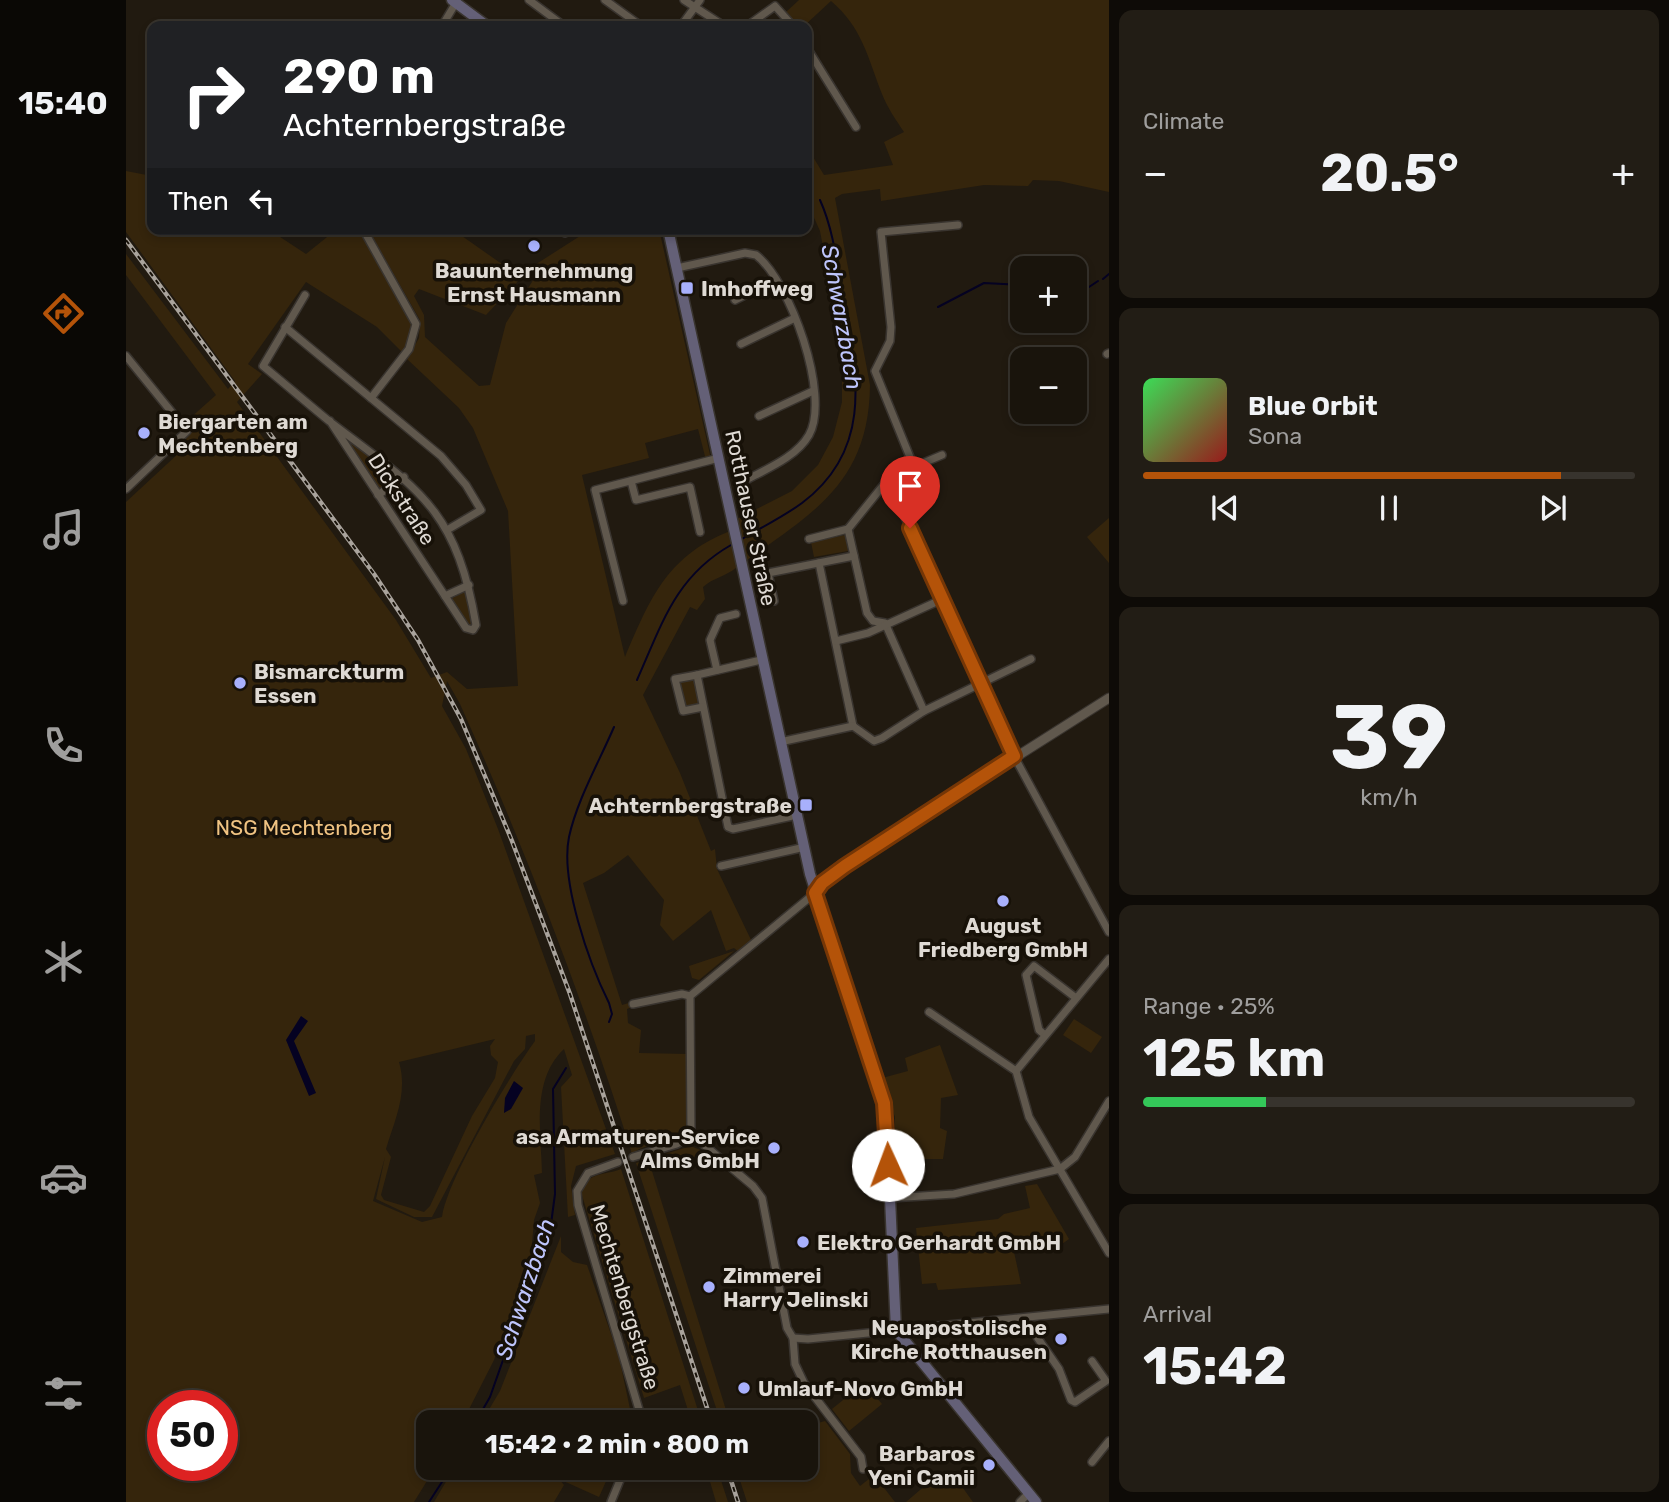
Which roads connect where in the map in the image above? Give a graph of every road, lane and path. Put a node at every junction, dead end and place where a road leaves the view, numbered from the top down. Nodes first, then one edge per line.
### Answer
1 (529, 0) edge
2 (606, 0) edge
3 (684, 0) edge
4 (455, 1) edge
5 (697, 3) edge
6 (445, 21) edge
7 (481, 21) edge
8 (557, 21) edge
9 (634, 21) edge
10 (684, 21) edge
11 (718, 21) edge
12 (754, 21) edge
13 (788, 21) edge
14 (812, 56) edge
15 (856, 127) dead end
16 (958, 225) dead end
17 (366, 235) edge
18 (669, 235) edge
19 (677, 268) junction
20 (775, 280) junction
21 (305, 295) dead end
22 (735, 300) dead end
23 (795, 318) junction
24 (285, 327) junction
25 (741, 344) dead end
26 (126, 356) edge
27 (813, 391) junction
28 (371, 398) junction
29 (759, 416) dead end
30 (330, 421) junction
31 (942, 455) dead end
32 (719, 458) junction
33 (914, 467) junction
34 (404, 477) junction
35 (748, 479) dead end
36 (631, 481) junction
37 (887, 481) junction
38 (126, 489) edge
39 (378, 495) junction
40 (848, 529) junction
41 (447, 530) junction
42 (700, 532) dead end
43 (809, 539) dead end
44 (854, 556) junction
45 (818, 563) junction
46 (469, 584) junction
47 (445, 596) junction
48 (945, 598) junction
49 (623, 601) dead end
50 (774, 601) dead end
51 (736, 614) dead end
52 (885, 623) junction
53 (836, 641) junction
54 (1031, 659) dead end
55 (761, 660) junction
56 (717, 670) junction
57 (697, 675) junction
58 (982, 683) junction
59 (1109, 698) edge
60 (703, 707) junction
61 (924, 711) junction
62 (853, 726) junction
63 (780, 741) junction
64 (1014, 756) junction
65 (797, 815) junction
66 (805, 847) junction
67 (722, 866) dead end
68 (815, 893) junction
69 (1109, 932) edge
70 (1109, 959) edge
71 (691, 996) junction
72 (1076, 998) junction
73 (633, 1004) dead end
74 (929, 1012) dead end
75 (1045, 1035) junction
76 (1016, 1071) junction
77 (1109, 1101) edge
78 (691, 1134) junction
79 (633, 1157) dead end
80 (618, 1163) dead end
81 (1060, 1169) junction
82 (890, 1198) junction
83 (1109, 1254) edge
84 (1109, 1309) edge
85 (1024, 1318) junction
86 (896, 1331) junction
87 (793, 1338) junction
88 (1092, 1361) dead end
89 (1107, 1384) edge
90 (639, 1410) edge
91 (1109, 1441) edge
92 (1092, 1462) dead end
93 (863, 1469) dead end
94 (620, 1480) edge
95 (1032, 1498) edge
96 (611, 1502) edge
97 (1020, 1502) edge

1 - 8 street
2 - 9 street
3 - 5 street
4 - 6 street
4 - 7 main road
5 - 10 street
5 - 11 street
12 - 13 street
14 - 15 street
16 - 33 street
17 - 28 street
18 - 19 main road, Rotthauser Straße
19 - 20 street
19 - 32 main road, Rotthauser Straße
20 - 22 street
20 - 23 street
21 - 24 street
23 - 25 street
23 - 27 street
24 - 28 street
24 - 30 street
26 - 38 street
27 - 29 street
27 - 35 street
28 - 41 street
30 - 34 street
30 - 39 street, Dickstraße
31 - 33 street
32 - 36 street
32 - 55 main road, Rotthauser Straße
33 - 37 street
34 - 39 street
34 - 41 street
36 - 42 street
36 - 49 street
37 - 40 street
37 - 48 street
39 - 47 street, Dickstraße
40 - 43 street
40 - 44 street
41 - 46 street
44 - 45 street
44 - 52 street
45 - 50 street
45 - 53 street
46 - 47 street
46 - 47 street, Dickstraße
48 - 52 street
48 - 58 street
51 - 56 street
52 - 53 street
52 - 61 street
53 - 62 street
54 - 58 street
55 - 56 street
55 - 63 main road, Rotthauser Straße
56 - 57 street
57 - 60 street
57 - 60 street
58 - 61 street
58 - 64 street
59 - 64 street
60 - 65 street
61 - 62 street
62 - 63 street
63 - 65 main road, Rotthauser Straße
64 - 68 street
64 - 69 street
65 - 66 main road, Rotthauser Straße
66 - 67 street
66 - 68 main road, Rotthauser Straße
68 - 71 street
68 - 82 main road, Rotthauser Straße
70 - 72 street
71 - 73 street
71 - 78 street
72 - 75 street
72 - 75 street
74 - 76 street
75 - 76 street
76 - 81 street
77 - 81 street
78 - 79 street
78 - 87 street
80 - 90 street, Mechtenbergstraße
81 - 82 street
81 - 83 street
82 - 86 main road, Rotthauser Straße
84 - 85 street
85 - 86 street
85 - 89 street
86 - 87 street
86 - 95 main road
87 - 93 street
88 - 89 street
91 - 92 street
94 - 96 street
95 - 97 street

